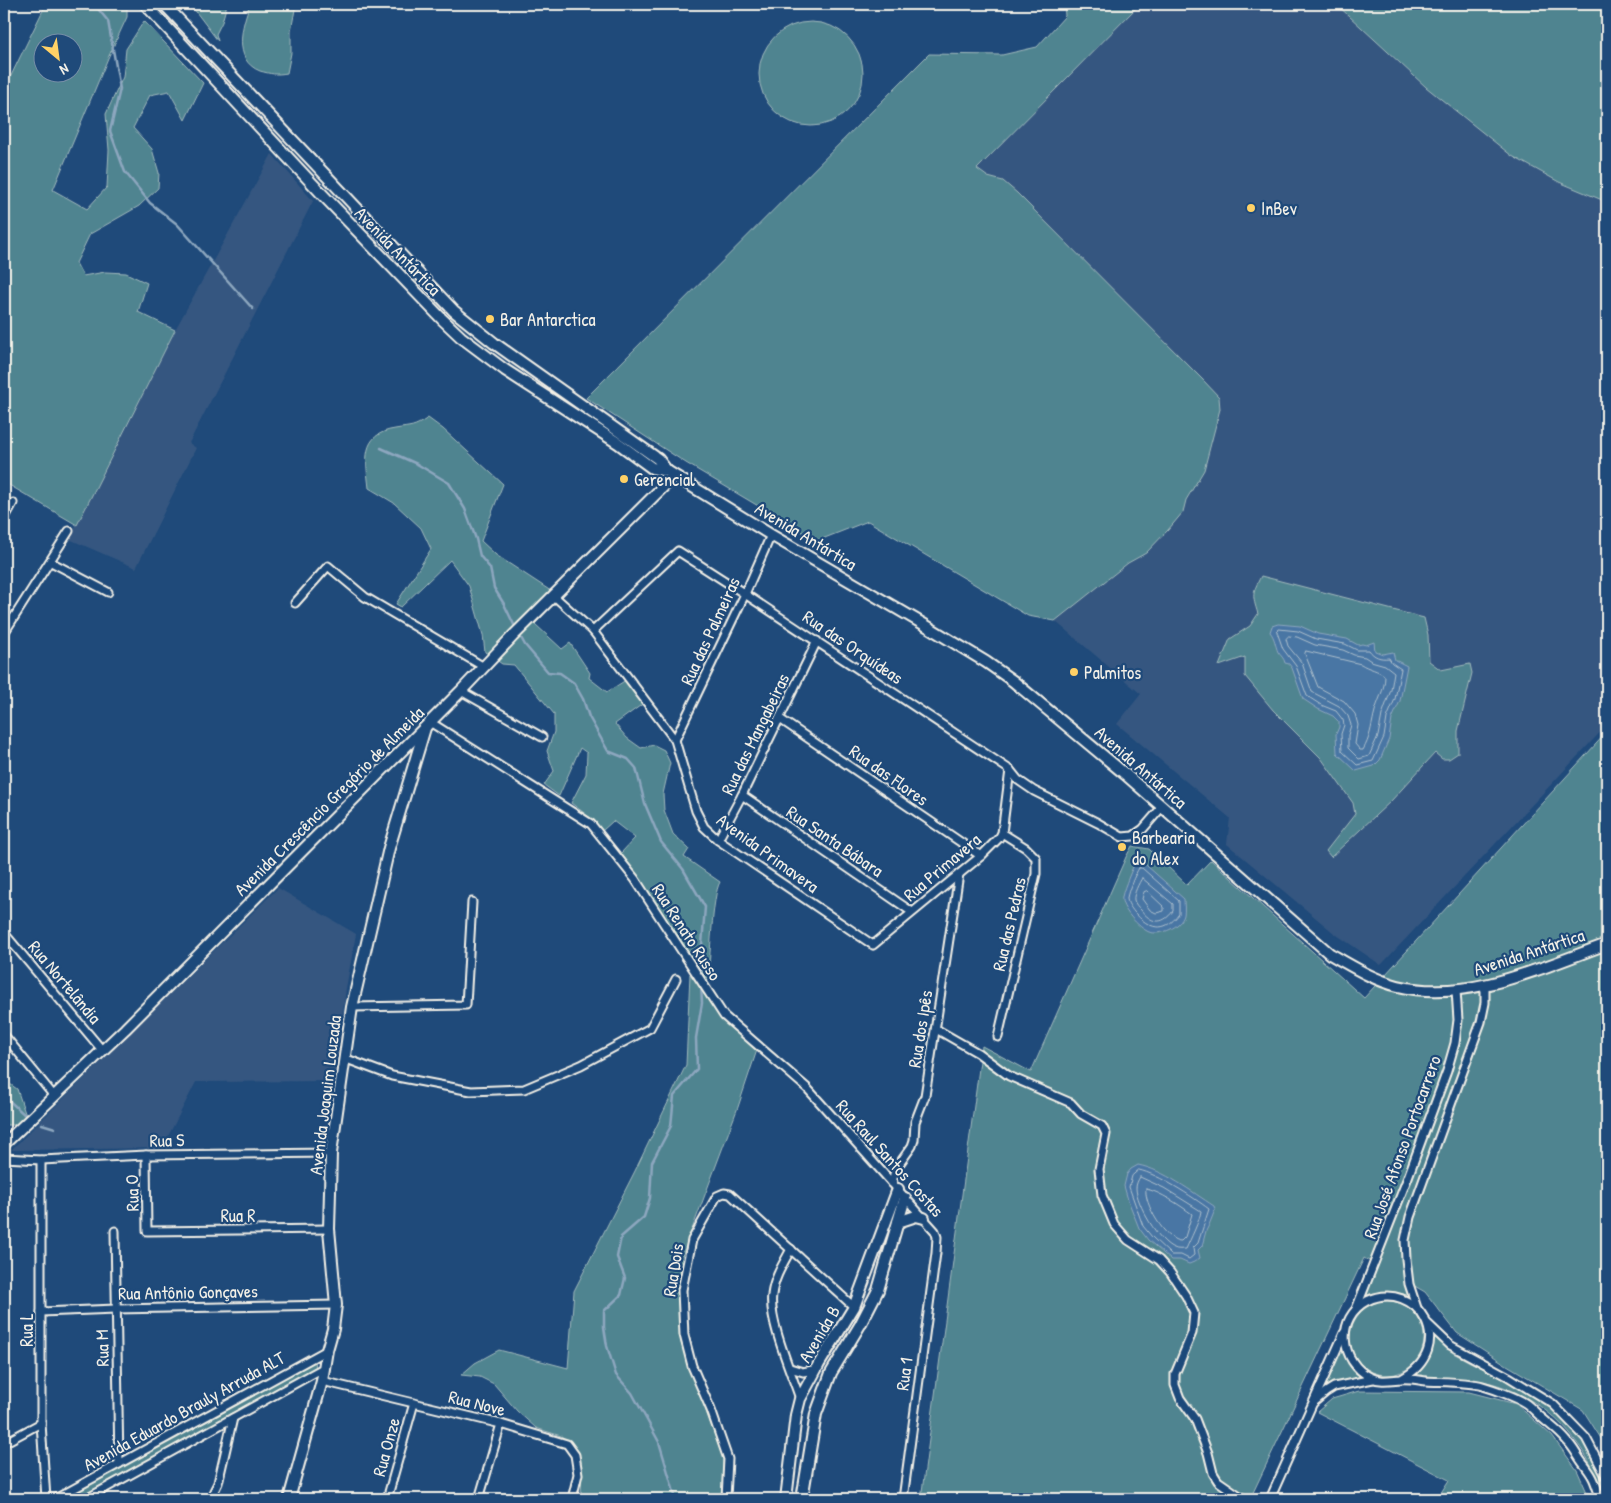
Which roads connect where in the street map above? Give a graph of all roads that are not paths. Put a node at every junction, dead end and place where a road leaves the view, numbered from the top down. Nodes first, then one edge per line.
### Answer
1 (145, 4) edge
2 (164, 4) edge
3 (446, 323) junction
4 (494, 343) junction
5 (671, 474) junction
6 (13, 503) dead end
7 (4, 519) edge
8 (69, 532) dead end
9 (770, 535) junction
10 (51, 562) junction
11 (108, 592) dead end
12 (746, 594) junction
13 (553, 595) junction
14 (295, 603) dead end
15 (593, 631) junction
16 (4, 633) edge
17 (817, 641) junction
18 (484, 667) junction
19 (461, 692) junction
20 (780, 719) junction
21 (428, 725) junction
22 (542, 736) dead end
23 (675, 740) junction
24 (1010, 770) junction
25 (742, 795) junction
26 (1162, 807) junction
27 (1002, 833) junction
28 (718, 840) junction
29 (980, 856) junction
30 (959, 874) junction
31 (472, 902) dead end
32 (912, 912) junction
33 (4, 933) edge
34 (1607, 944) edge
35 (873, 945) joint
36 (676, 979) dead end
37 (1485, 985) junction
38 (1456, 990) junction
39 (352, 1007) junction
40 (936, 1030) junction
41 (4, 1035) edge
42 (998, 1037) dead end
43 (102, 1050) junction
44 (344, 1058) junction
45 (807, 1088) joint
46 (54, 1096) junction
47 (4, 1144) edge
48 (331, 1153) junction
49 (146, 1156) junction
50 (4, 1158) edge
51 (41, 1160) junction
52 (895, 1186) junction
53 (905, 1198) junction
54 (924, 1218) junction
55 (898, 1222) junction
56 (329, 1229) junction
57 (115, 1230) dead end
58 (147, 1231) joint
59 (791, 1249) junction
60 (936, 1253) joint
61 (336, 1305) junction
62 (854, 1307) junction
63 (116, 1309) junction
64 (1418, 1309) junction
65 (1355, 1311) junction
66 (41, 1312) junction
67 (1428, 1324) junction
68 (1347, 1325) junction
69 (327, 1350) junction
70 (325, 1367) junction
71 (790, 1368) junction
72 (817, 1369) junction
73 (1373, 1379) junction
74 (1401, 1379) junction
75 (322, 1381) junction
76 (800, 1399) junction
77 (414, 1403) junction
78 (1312, 1404) junction
79 (233, 1418) junction
80 (41, 1423) junction
81 (501, 1424) junction
82 (4, 1443) edge
83 (119, 1464) junction
84 (1607, 1478) edge
85 (93, 1495) junction
86 (46, 1499) edge
87 (55, 1499) edge
88 (86, 1499) edge
89 (100, 1499) edge
90 (210, 1499) edge
91 (289, 1499) edge
92 (387, 1499) edge
93 (479, 1499) edge
94 (572, 1499) edge
95 (726, 1499) edge
96 (786, 1499) edge
97 (802, 1499) edge
98 (903, 1499) edge
99 (1244, 1499) edge
100 (1270, 1499) edge
101 (1601, 1499) edge

1 - 3 main road, Avenida Antártica
2 - 4 main road, Avenida Antártica
3 - 4 main road
3 - 5 main road, Avenida Antártica
4 - 5 main road, Avenida Antártica
5 - 9 main road, Avenida Antártica
5 - 13 main road, Avenida Crescêncio Gregório de Almeida
6 - 7 street
8 - 10 street
9 - 12 street, Rua das Palmeiras
9 - 26 main road, Avenida Antártica
10 - 11 street
10 - 16 street
12 - 15 street, Rua das Orquídeas
12 - 17 street, Rua das Orquídeas
12 - 23 street, Rua das Palmeiras
13 - 15 street, Avenida Primavera
13 - 18 main road, Avenida Crescêncio Gregório de Almeida
14 - 18 street
15 - 23 street, Avenida Primavera
17 - 20 street, Rua das Mangabeiras
17 - 24 street, Rua das Orquídeas
18 - 19 main road, Avenida Crescêncio Gregório de Almeida
19 - 21 main road, Avenida Crescêncio Gregório de Almeida
19 - 22 street
20 - 25 street, Rua das Mangabeiras
20 - 29 street, Rua das Flores
21 - 39 main road, Avenida Joaquim Louzada
21 - 43 main road, Avenida Crescêncio Gregório de Almeida
21 - 45 street, Rua Renato Russo
23 - 28 street, Avenida Primavera
24 - 26 street, Rua das Orquídeas
24 - 27 street, Rua Primavera
25 - 28 street, Rua das Mangabeiras
25 - 32 street, Rua Santa Bábara
26 - 38 main road, Avenida Antártica
27 - 29 street, Rua Primavera
27 - 42 street, Rua das Pedras
28 - 35 street, Avenida Primavera
29 - 30 street, Rua Primavera
30 - 32 street, Rua Primavera
30 - 40 street, Rua dos Ipês
31 - 39 street
32 - 35 street, Rua Primavera
33 - 43 street, Rua Nortelândia
34 - 37 main road, Avenida Antártica
36 - 44 street
37 - 38 main road, Avenida Antártica
37 - 64 street, Rua José Afonso Portocarrero
38 - 65 street, Rua José Afonso Portocarrero
39 - 44 main road, Avenida Joaquim Louzada
40 - 52 street, Rua dos Ipês
40 - 99 street
41 - 46 street
43 - 46 main road, Avenida Crescêncio Gregório de Almeida
44 - 48 main road, Avenida Joaquim Louzada
45 - 52 street, Rua Raul Santos Costas
46 - 47 main road, Avenida Crescêncio Gregório de Almeida
48 - 49 street, Rua S
48 - 56 main road, Avenida Joaquim Louzada
49 - 51 street, Rua S
49 - 58 street, Rua O
50 - 51 street, Rua S
51 - 66 street, Rua L
52 - 53 street, Rua Raul Santos Costas
52 - 62 main road, Avenida B
53 - 54 street, Rua Raul Santos Costas
53 - 55 main road, Avenida B
54 - 55 main road
54 - 60 street, Rua Raul Santos Costas
55 - 97 main road, Avenida B
56 - 58 street, Rua R
56 - 61 main road, Avenida Joaquim Louzada
57 - 63 street, Rua M
59 - 62 street, Rua Dois
59 - 71 street
59 - 95 street, Rua Dois
60 - 98 street, Rua 1
61 - 63 street, Rua Antônio Gonçaves
61 - 69 main road, Avenida Joaquim Louzada
62 - 72 main road, Avenida B
63 - 66 street, Rua Antônio Gonçaves
63 - 83 street, Rua M
64 - 65 street, Rua José Afonso Portocarrero
64 - 67 street, Rua José Afonso Portocarrero
65 - 68 street, Rua José Afonso Portocarrero
66 - 80 street, Rua L
67 - 74 street
67 - 84 street, Rua José Afonso Portocarrero
68 - 73 street, Rua José Afonso Portocarrero
68 - 78 street
69 - 70 main road, Avenida Joaquim Louzada
69 - 83 street, Avenida Eduardo Brauly Arruda ALT
70 - 75 main road, Avenida Joaquim Louzada
70 - 79 street, Avenida Eduardo Brauly Arruda ALT
71 - 72 street
71 - 76 street
72 - 76 main road, Avenida B
73 - 74 street
73 - 78 street
74 - 101 street
75 - 77 street, Rua Nove
75 - 91 main road, Avenida Joaquim Louzada
76 - 96 main road, Avenida B
77 - 81 street, Rua Nove
77 - 92 street, Rua Onze
78 - 100 street
79 - 85 street, Avenida Eduardo Brauly Arruda ALT
79 - 90 street
80 - 82 street
80 - 86 street, Rua L
81 - 93 street
81 - 94 street, Rua Nove
83 - 87 street, Avenida Eduardo Brauly Arruda ALT
85 - 88 street, Avenida Eduardo Brauly Arruda ALT
85 - 89 street

